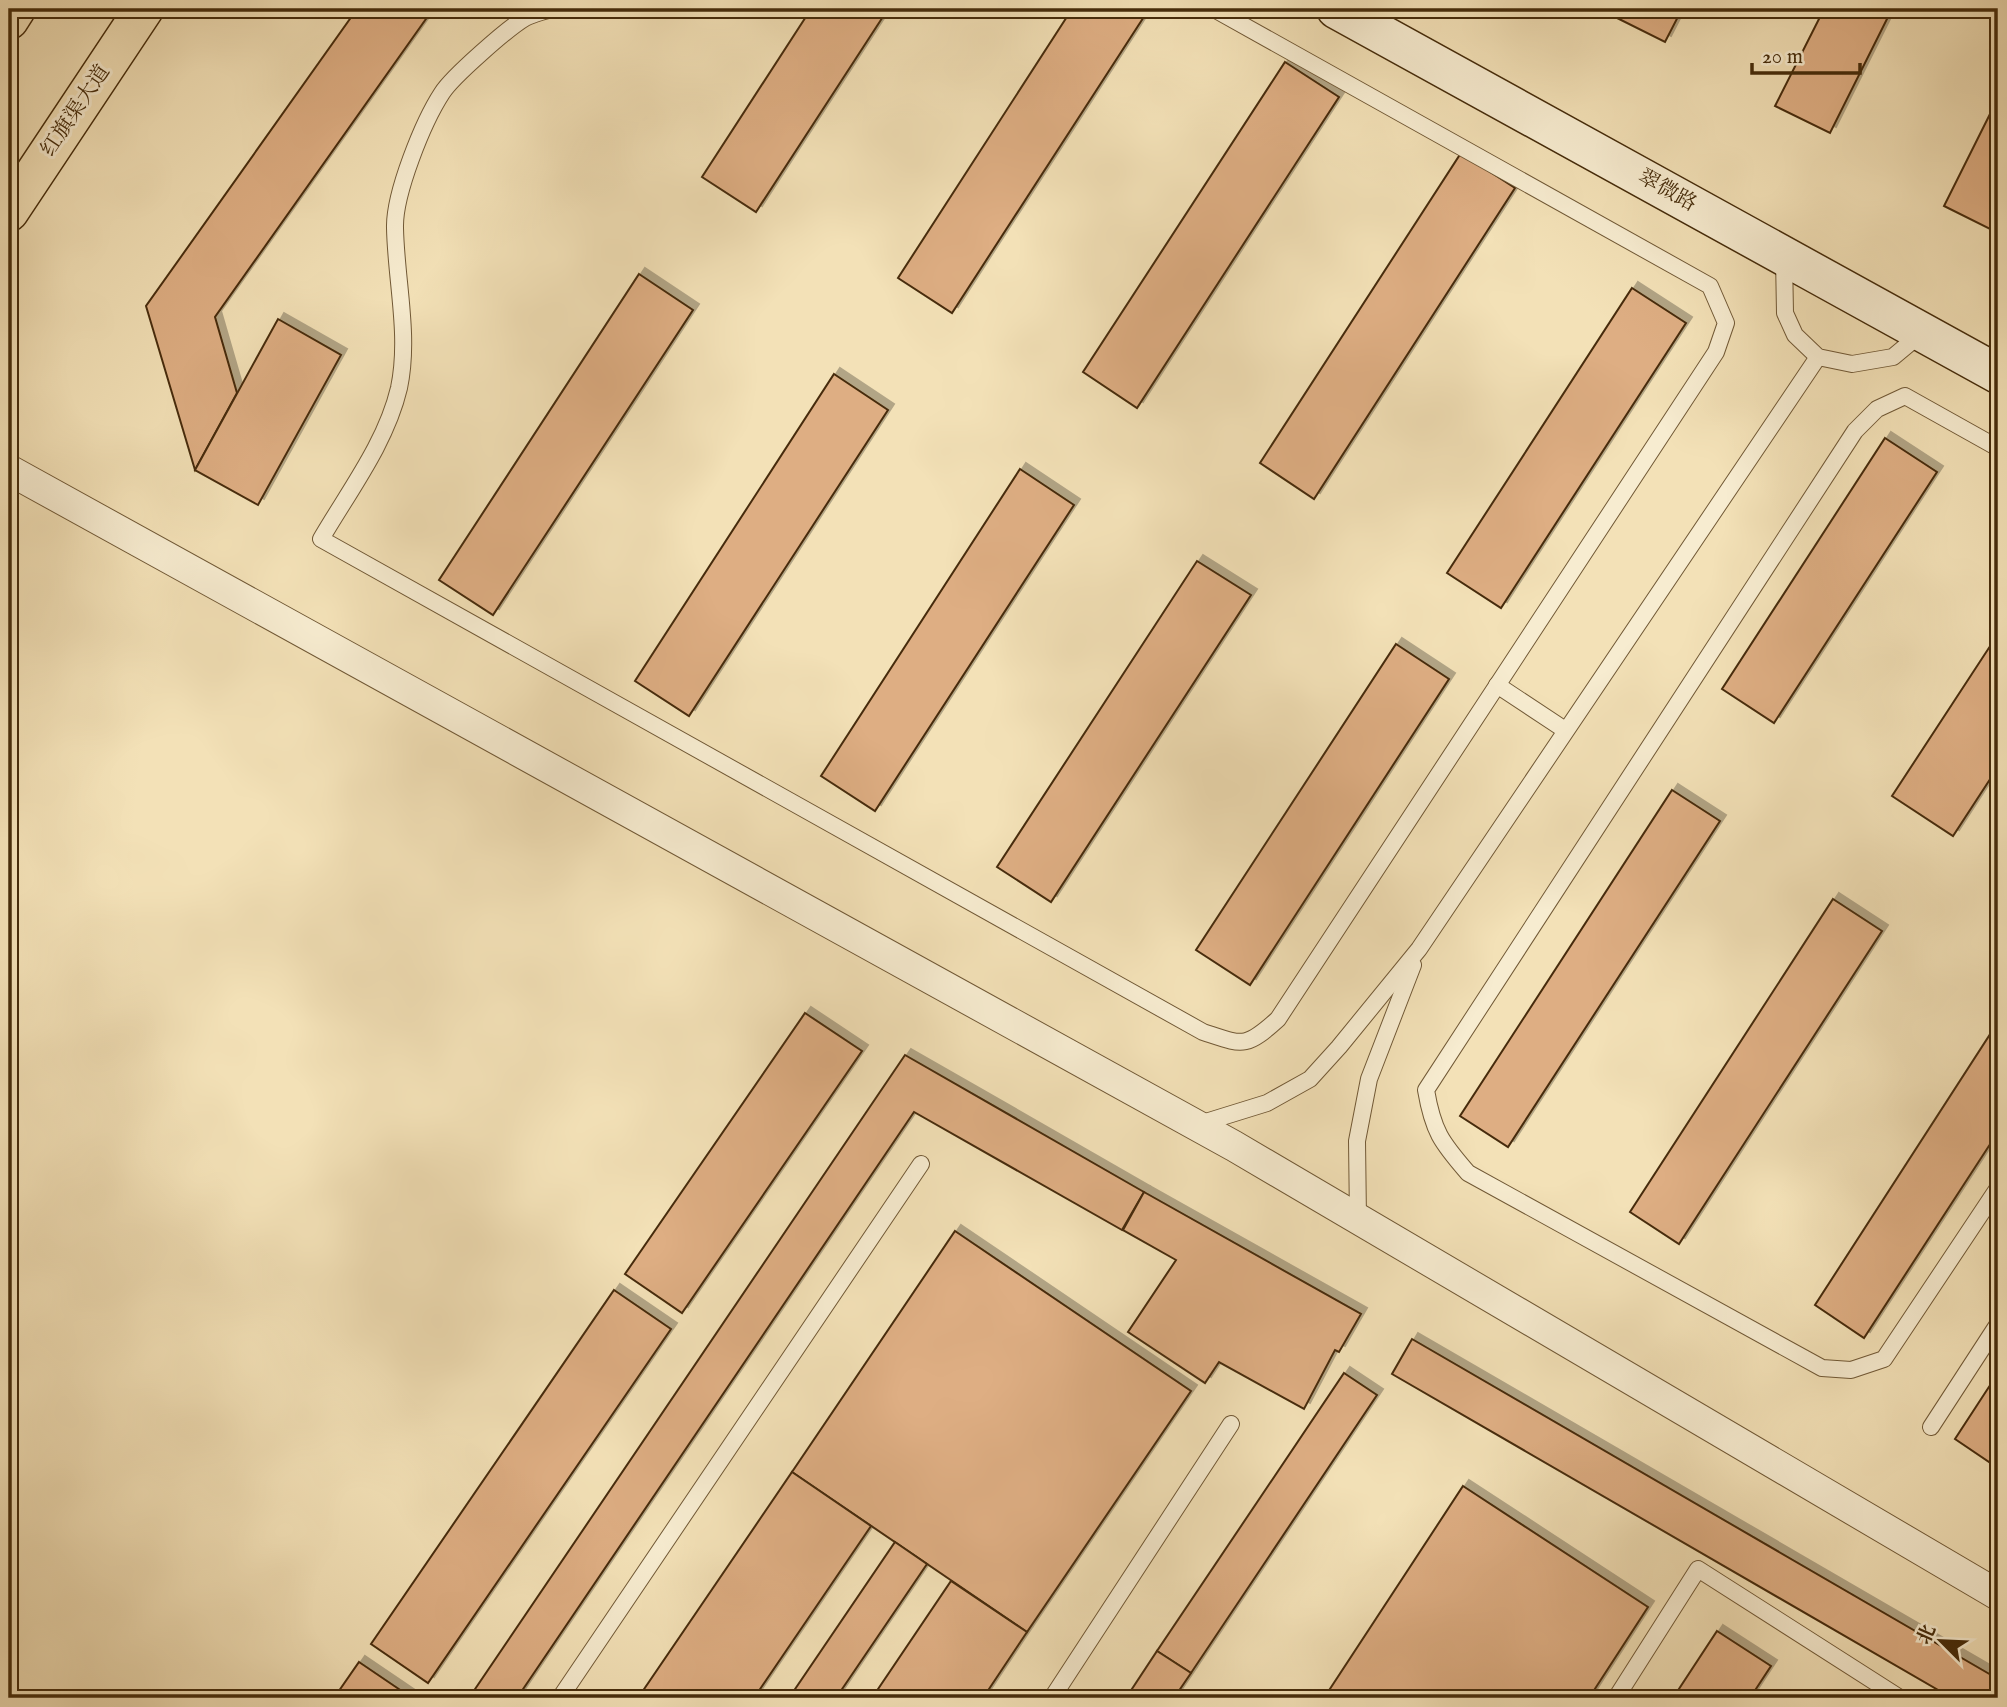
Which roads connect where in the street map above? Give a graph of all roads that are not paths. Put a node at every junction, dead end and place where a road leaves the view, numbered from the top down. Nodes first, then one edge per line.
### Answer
1 (16, 9) edge
2 (144, 9) edge
3 (550, 9) edge
4 (1214, 9) edge
5 (1336, 9) edge
6 (9, 20) edge
7 (9, 212) edge
8 (1784, 256) junction
9 (1923, 332) junction
10 (1818, 358) junction
11 (1998, 374) edge
12 (1998, 448) edge
13 (9, 470) edge
14 (1497, 685) junction
15 (1565, 730) junction
16 (1419, 948) junction
17 (1196, 1125) junction
18 (921, 1164) dead end
19 (1998, 1188) edge
20 (1358, 1219) junction
21 (1998, 1324) edge
22 (1231, 1424) dead end
23 (1931, 1427) dead end
24 (1998, 1595) edge
25 (560, 1698) edge
26 (1052, 1698) edge
27 (1616, 1698) edge
28 (1900, 1698) edge

1 - 6 main road
2 - 7 main road, 红旗渠大道
3 - 14 lane
4 - 14 lane
5 - 8 street, 翠微路
8 - 9 street, 翠微路
8 - 10 lane
9 - 10 lane
9 - 11 street, 翠微路
10 - 15 lane
12 - 19 lane
13 - 17 street
14 - 15 lane
15 - 16 lane
16 - 17 lane
16 - 20 lane
17 - 20 street
18 - 25 lane
20 - 24 street
21 - 23 lane
22 - 26 lane
27 - 28 lane

